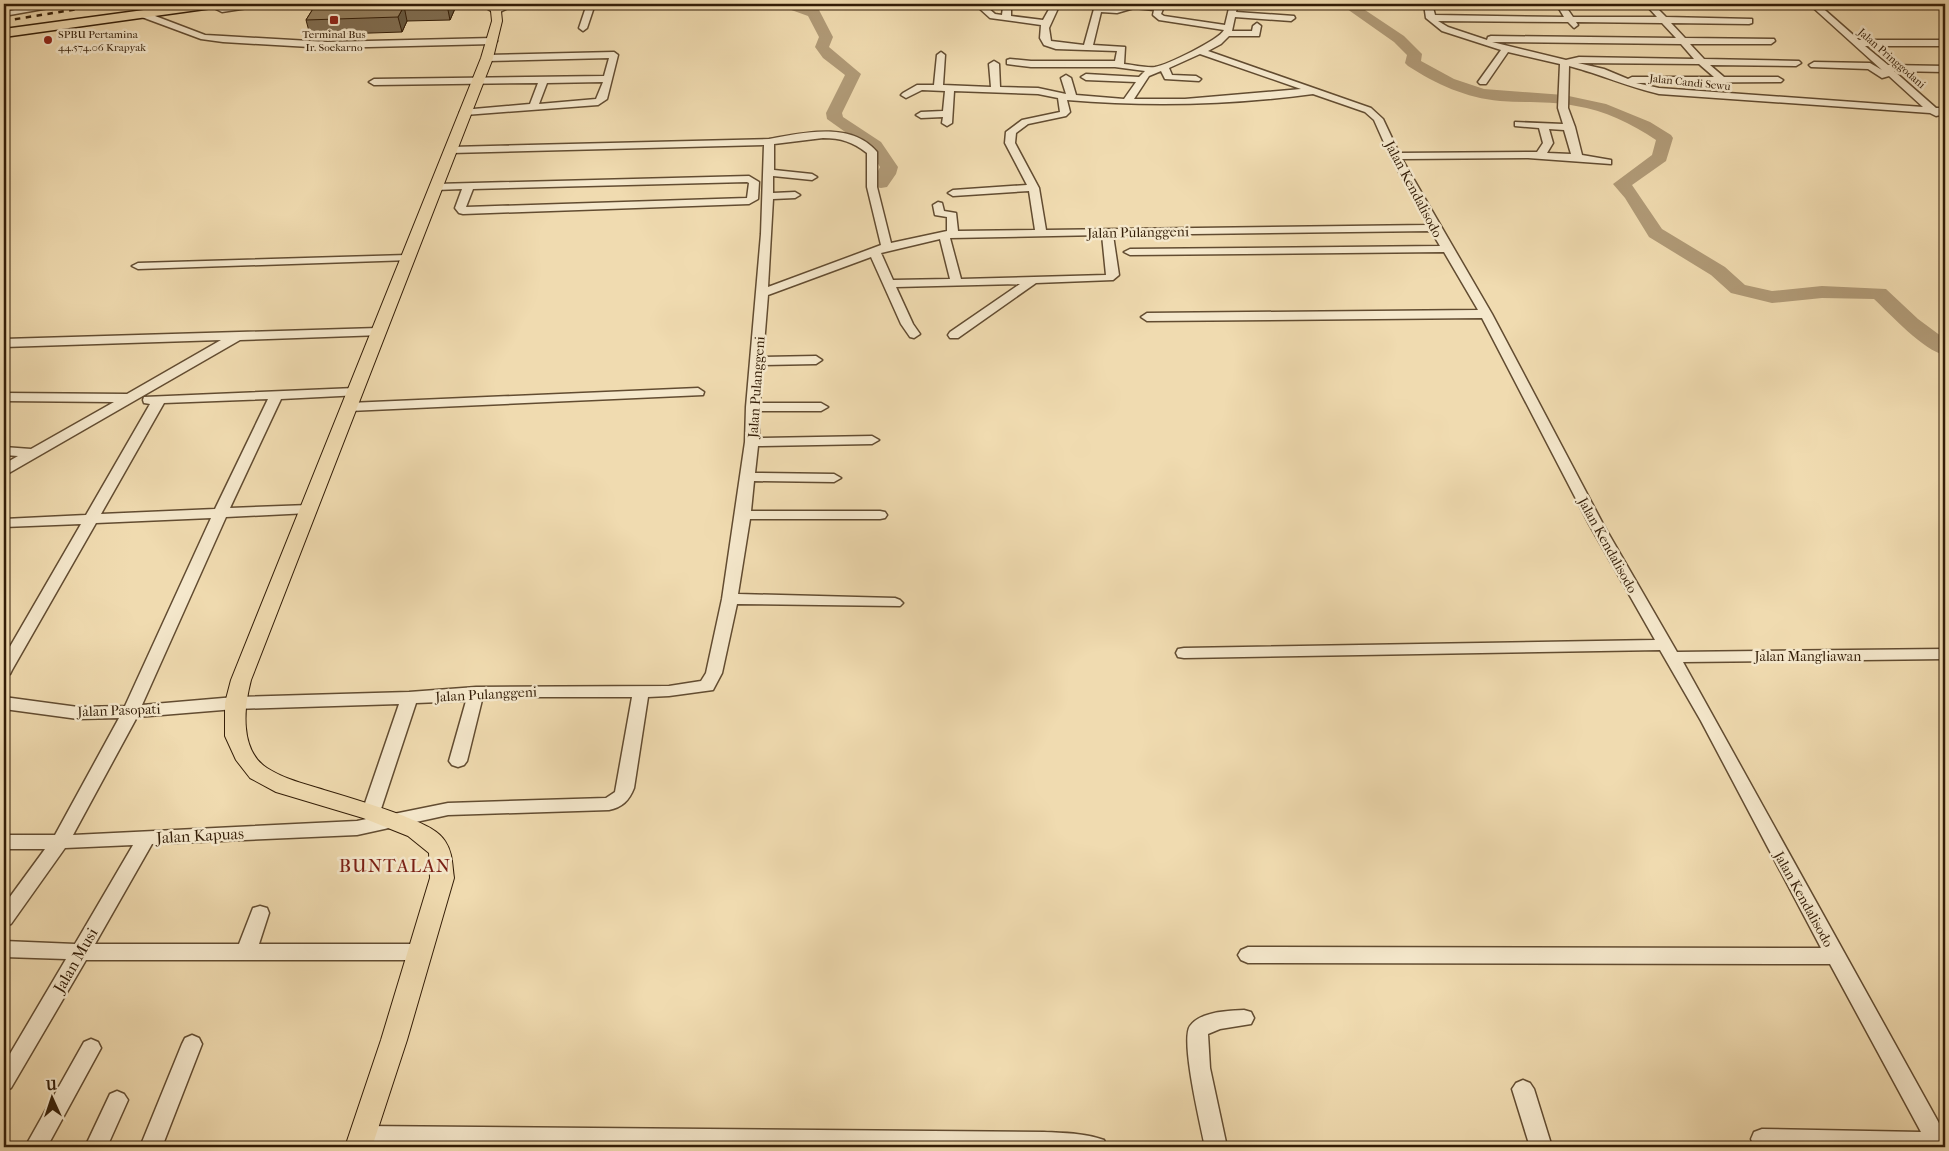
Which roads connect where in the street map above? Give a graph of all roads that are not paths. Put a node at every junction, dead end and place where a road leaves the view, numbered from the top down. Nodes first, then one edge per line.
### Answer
1 (60, 4) edge
2 (211, 4) edge
3 (261, 4) edge
4 (591, 4) edge
5 (985, 4) edge
6 (989, 4) edge
7 (1056, 4) edge
8 (1234, 4) edge
9 (1529, 4) edge
10 (1649, 4) edge
11 (1813, 4) edge
12 (1427, 5) edge
13 (1560, 5) edge
14 (498, 6) edge
15 (1160, 6) edge
16 (4, 14) edge
17 (1232, 14) junction
18 (165, 16) junction
19 (1006, 18) junction
20 (1291, 18) dead end
21 (1430, 18) junction
22 (1570, 20) junction
23 (1664, 20) junction
24 (1749, 21) dead end
25 (1046, 22) junction
26 (1257, 26) dead end
27 (583, 28) dead end
28 (4, 33) edge
29 (1223, 36) junction
30 (1475, 40) junction
31 (1586, 40) junction
32 (1682, 41) junction
33 (1771, 41) dead end
34 (1856, 42) junction
35 (1945, 43) edge
36 (1088, 47) junction
37 (1506, 49) junction
38 (490, 50) junction
39 (1200, 51) junction
40 (941, 55) dead end
41 (1602, 61) junction
42 (1010, 62) dead end
43 (1702, 62) junction
44 (1796, 62) dead end
45 (1565, 63) junction
46 (994, 64) dead end
47 (1119, 64) junction
48 (1814, 65) dead end
49 (1159, 68) junction
50 (1886, 68) junction
51 (1945, 69) edge
52 (1613, 76) junction
53 (1086, 77) dead end
54 (1066, 78) dead end
55 (1896, 78) junction
56 (608, 79) junction
57 (1196, 79) dead end
58 (544, 80) junction
59 (1142, 80) junction
60 (1623, 80) junction
61 (1722, 80) junction
62 (1778, 80) dead end
63 (477, 81) junction
64 (374, 82) dead end
65 (1483, 82) dead end
66 (938, 88) junction
67 (950, 88) junction
68 (996, 89) junction
69 (1314, 91) junction
70 (906, 95) dead end
71 (1068, 97) junction
72 (1127, 102) junction
73 (533, 108) junction
74 (465, 112) junction
75 (1939, 113) edge
76 (921, 115) dead end
77 (1518, 124) dead end
78 (1543, 126) junction
79 (1570, 128) junction
80 (768, 142) junction
81 (451, 150) junction
82 (1540, 155) junction
83 (1395, 156) junction
84 (1576, 156) junction
85 (1608, 162) dead end
86 (768, 173) junction
87 (812, 177) dead end
88 (470, 186) junction
89 (436, 187) junction
90 (1034, 188) junction
91 (953, 193) dead end
92 (606, 195) junction
93 (795, 195) dead end
94 (767, 196) junction
95 (938, 205) dead end
96 (1435, 228) junction
97 (1041, 233) junction
98 (1107, 233) junction
99 (949, 234) junction
100 (1447, 249) junction
101 (879, 251) junction
102 (1130, 252) dead end
103 (407, 258) junction
104 (138, 266) dead end
105 (1033, 280) junction
106 (956, 281) junction
107 (894, 283) junction
108 (762, 293) junction
109 (1486, 314) junction
110 (1147, 317) dead end
111 (378, 332) junction
112 (914, 334) dead end
113 (954, 334) dead end
114 (238, 336) junction
115 (4, 343) edge
116 (17, 343) junction
117 (4, 354) edge
118 (816, 360) dead end
119 (757, 361) junction
120 (698, 392) dead end
121 (276, 396) junction
122 (4, 398) edge
123 (352, 399) junction
124 (126, 400) junction
125 (159, 400) junction
126 (752, 407) junction
127 (820, 407) dead end
128 (872, 440) dead end
129 (752, 442) junction
130 (4, 451) edge
131 (34, 453) junction
132 (4, 470) edge
133 (747, 477) junction
134 (834, 478) dead end
135 (309, 509) junction
136 (221, 512) junction
137 (743, 515) junction
138 (880, 515) dead end
139 (90, 520) junction
140 (4, 523) edge
141 (730, 599) junction
142 (895, 603) dead end
143 (1184, 653) dead end
144 (1945, 654) edge
145 (1673, 659) junction
146 (4, 670) edge
147 (641, 692) junction
148 (476, 693) junction
149 (409, 698) junction
150 (4, 703) edge
151 (235, 703) junction
152 (130, 712) junction
153 (458, 761) dead end
154 (371, 812) junction
155 (395, 821) junction
156 (148, 838) junction
157 (4, 842) edge
158 (60, 842) junction
159 (260, 913) dead end
160 (4, 919) edge
161 (4, 949) edge
162 (80, 952) junction
163 (420, 952) junction
164 (246, 953) junction
165 (1248, 955) dead end
166 (1835, 956) junction
167 (1244, 1018) dead end
168 (192, 1044) dead end
169 (91, 1048) dead end
170 (4, 1082) edge
171 (1524, 1089) dead end
172 (117, 1100) dead end
173 (1762, 1140) dead end
174 (360, 1142) edge
175 (1940, 1144) edge
176 (1089, 1146) edge
177 (36, 1147) edge
178 (96, 1147) edge
179 (152, 1147) edge
180 (1216, 1147) edge
181 (1540, 1147) edge

1 - 16 street
2 - 3 street
2 - 18 highway
4 - 27 street
5 - 19 street
6 - 19 street
7 - 25 street
8 - 17 street
9 - 13 street
10 - 23 street
11 - 34 street, Jalan Pringgodani
12 - 21 street
13 - 22 street
14 - 38 main road
15 - 29 street
15 - 36 street
17 - 20 street
17 - 29 street
18 - 28 highway
18 - 38 street
19 - 25 street
21 - 22 street
21 - 30 street, Jalan Candi Sewu
22 - 23 street
22 - 31 street
23 - 24 street
23 - 32 street
25 - 36 street
26 - 29 street
29 - 39 street
30 - 31 street
30 - 37 street, Jalan Candi Sewu
31 - 32 street
31 - 41 street
32 - 33 street
32 - 43 street
34 - 35 street
34 - 50 street, Jalan Pringgodani
36 - 47 street
37 - 45 street, Jalan Candi Sewu
37 - 65 street
38 - 56 street
38 - 63 main road
39 - 49 street
39 - 69 street, Jalan Kendalisodo
40 - 66 street
41 - 43 street
41 - 45 street
41 - 52 street
42 - 47 street
43 - 44 street
43 - 61 street
45 - 52 street, Jalan Candi Sewu
45 - 79 street
46 - 68 street
47 - 49 street
48 - 55 street
49 - 57 street
49 - 59 street
50 - 51 street
50 - 55 street, Jalan Pringgodani
52 - 60 street, Jalan Candi Sewu
53 - 59 street
54 - 71 street
55 - 75 street, Jalan Pringgodani
56 - 58 street
56 - 73 street
58 - 63 street
58 - 73 street
59 - 72 street
60 - 61 street
60 - 75 street, Jalan Candi Sewu
61 - 62 street
63 - 64 street
63 - 74 main road
66 - 67 street
66 - 70 street
67 - 68 street
67 - 76 street
68 - 71 street
69 - 72 street
69 - 83 street, Jalan Kendalisodo
71 - 72 street
71 - 90 street
73 - 74 street
74 - 81 main road
77 - 78 street
78 - 79 street
78 - 82 street
79 - 84 street
80 - 81 street
80 - 86 street
80 - 101 street
81 - 89 main road
82 - 83 street
82 - 84 street
83 - 96 street, Jalan Kendalisodo
84 - 85 street
86 - 87 street
86 - 94 street
88 - 89 street
88 - 92 street
88 - 92 street
89 - 103 main road
90 - 91 street
90 - 97 street
92 - 92 street
93 - 94 street
94 - 108 street
95 - 99 street
96 - 98 street, Jalan Pulanggeni
96 - 100 street, Jalan Kendalisodo
97 - 98 street, Jalan Pulanggeni
97 - 99 street, Jalan Pulanggeni
98 - 105 street
99 - 101 street, Jalan Pulanggeni
99 - 106 street
100 - 102 street
100 - 109 street, Jalan Kendalisodo
101 - 107 street
101 - 108 street, Jalan Pulanggeni
103 - 104 street
103 - 111 main road
105 - 106 street
105 - 113 street
106 - 107 street
107 - 112 street
108 - 119 street, Jalan Pulanggeni
109 - 110 street
109 - 145 street, Jalan Kendalisodo
111 - 114 street
111 - 123 main road
114 - 116 street
114 - 124 street
115 - 116 street
116 - 117 street
118 - 119 street
119 - 126 street, Jalan Pulanggeni
120 - 123 street
121 - 123 street
121 - 125 street
121 - 136 street
122 - 124 street
123 - 135 main road
124 - 125 street
124 - 131 street
125 - 139 street
126 - 127 street
126 - 129 street, Jalan Pulanggeni
128 - 129 street
129 - 133 street, Jalan Pulanggeni
130 - 131 street
131 - 132 street
133 - 134 street
133 - 137 street, Jalan Pulanggeni
135 - 136 street
135 - 151 main road
136 - 139 street
136 - 152 street
137 - 138 street
137 - 141 street, Jalan Pulanggeni
139 - 140 street
139 - 146 street
141 - 142 street
141 - 147 street, Jalan Pulanggeni
143 - 145 street, Jalan Mangliawan
144 - 145 street, Jalan Mangliawan
145 - 166 street, Jalan Kendalisodo
147 - 148 street, Jalan Pulanggeni
147 - 155 street, Jalan Kapuas
148 - 149 street, Jalan Pulanggeni
148 - 153 street
149 - 151 street, Jalan Pulanggeni
149 - 154 street
150 - 152 street, Jalan Pasopati
151 - 152 street, Jalan Pasopati
151 - 154 main road
152 - 158 street
154 - 155 main road
155 - 156 street, Jalan Kapuas
155 - 163 main road
156 - 158 street, Jalan Kapuas
156 - 162 street, Jalan Musi
157 - 158 street, Jalan Kapuas
158 - 160 street
159 - 164 street
161 - 162 street
162 - 164 street
162 - 170 street, Jalan Musi
163 - 164 street
163 - 174 main road
165 - 166 street
166 - 175 street, Jalan Kendalisodo
167 - 180 street
168 - 179 street
169 - 177 street
171 - 181 street
172 - 178 street
173 - 175 street
174 - 176 street

